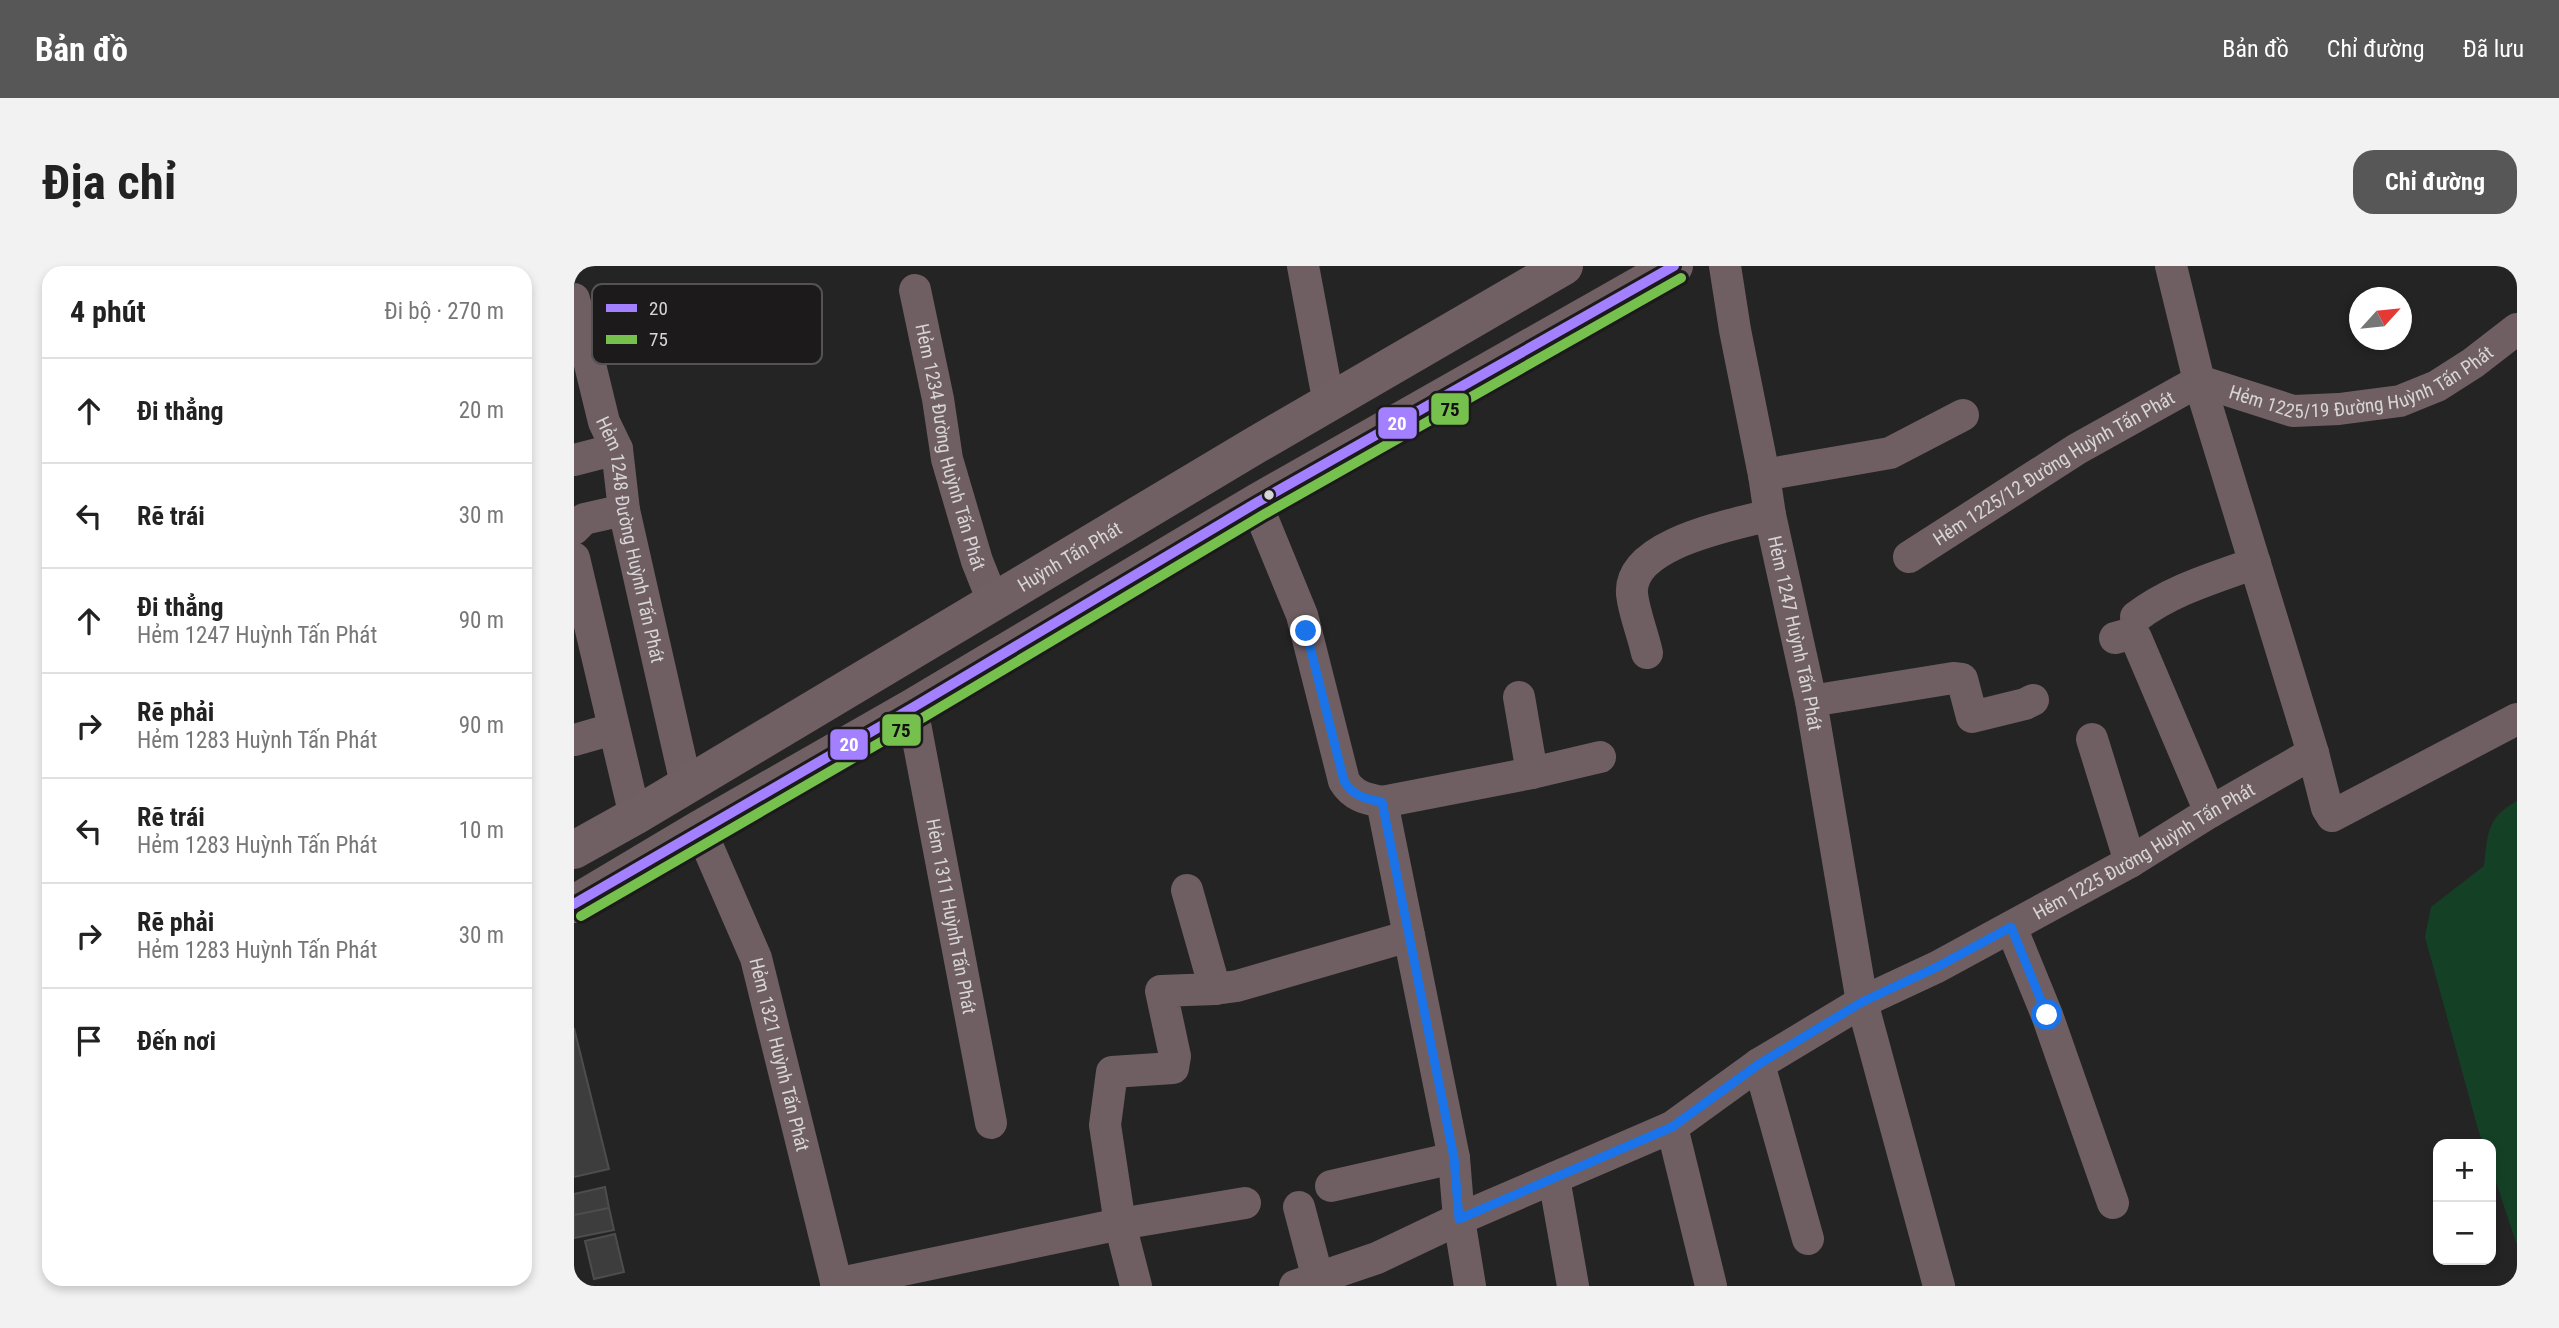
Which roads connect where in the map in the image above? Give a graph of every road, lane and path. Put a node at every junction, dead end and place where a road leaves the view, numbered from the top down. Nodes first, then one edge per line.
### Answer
1 (1303, 266) edge
2 (1564, 266) edge
3 (1674, 266) edge
4 (1725, 266) edge
5 (2171, 266) edge
6 (915, 290) dead end
7 (574, 299) edge
8 (2517, 329) edge
9 (2199, 381) junction
10 (1329, 404) junction
11 (1963, 415) dead end
12 (617, 449) junction
13 (1351, 449) junction
14 (574, 460) edge
15 (1764, 475) junction
16 (1256, 503) junction
17 (624, 510) junction
18 (1770, 515) junction
19 (574, 529) edge
20 (1909, 557) dead end
21 (2255, 563) junction
22 (576, 577) edge
23 (993, 601) junction
24 (1647, 653) dead end
25 (1520, 697) dead end
26 (2033, 700) dead end
27 (1811, 701) junction
28 (912, 708) junction
29 (2517, 719) edge
30 (613, 729) junction
31 (2092, 739) dead end
32 (574, 740) edge
33 (2313, 753) junction
34 (1600, 757) dead end
35 (1532, 773) junction
36 (686, 784) junction
37 (1382, 802) junction
38 (2210, 812) junction
39 (635, 816) junction
40 (700, 829) junction
41 (574, 850) edge
42 (2130, 862) junction
43 (1187, 890) dead end
44 (574, 904) edge
45 (2011, 927) junction
46 (1409, 936) junction
47 (1214, 989) junction
48 (1862, 1002) junction
49 (1759, 1064) junction
50 (991, 1123) dead end
51 (1672, 1127) junction
52 (1454, 1158) junction
53 (1553, 1178) junction
54 (1331, 1186) dead end
55 (1245, 1203) dead end
56 (2113, 1203) dead end
57 (1299, 1207) dead end
58 (1459, 1219) junction
59 (1120, 1224) junction
60 (1808, 1239) dead end
61 (1307, 1282) edge
62 (837, 1285) edge
63 (1136, 1286) edge
64 (1470, 1286) edge
65 (1573, 1286) edge
66 (1711, 1286) edge
67 (1939, 1286) edge

1 - 10 street
2 - 10 main road, Huỳnh Tấn Phát
3 - 13 main road
4 - 15 street, Hẻm 1247 Huỳnh Tấn Phát
5 - 9 street
6 - 23 street, Hẻm 1234 Đường Huỳnh Tấn Phát
7 - 12 street, Hẻm 1248 Đường Huỳnh Tấn Phát
8 - 9 street, Hẻm 1225/19 Đường Huỳnh Tấn Phát
9 - 20 street, Hẻm 1225/12 Đường Huỳnh Tấn Phát
9 - 21 street
10 - 13 main road
10 - 23 main road, Huỳnh Tấn Phát
11 - 15 street
12 - 14 street
12 - 17 street, Hẻm 1248 Đường Huỳnh Tấn Phát
13 - 16 main road
15 - 18 street, Hẻm 1247 Huỳnh Tấn Phát
16 - 28 main road
16 - 37 street
17 - 19 street
17 - 36 street, Hẻm 1248 Đường Huỳnh Tấn Phát
18 - 24 street
18 - 27 street, Hẻm 1247 Huỳnh Tấn Phát
21 - 33 street
21 - 38 street
22 - 30 street
23 - 36 main road, Huỳnh Tấn Phát
25 - 35 street
26 - 27 street
27 - 48 street, Hẻm 1247 Huỳnh Tấn Phát
28 - 40 main road
28 - 50 street, Hẻm 1311 Huỳnh Tấn Phát
29 - 33 street
30 - 32 street
30 - 39 street
31 - 42 street
33 - 38 street, Hẻm 1225 Đường Huỳnh Tấn Phát
34 - 35 street
35 - 37 street
36 - 39 main road, Huỳnh Tấn Phát
36 - 40 main road
37 - 46 street
38 - 42 street, Hẻm 1225 Đường Huỳnh Tấn Phát
39 - 41 main road, Huỳnh Tấn Phát
40 - 44 main road
40 - 62 street, Hẻm 1321 Huỳnh Tấn Phát
42 - 45 street, Hẻm 1225 Đường Huỳnh Tấn Phát
43 - 47 street
45 - 48 street, Hẻm 1225 Đường Huỳnh Tấn Phát
45 - 56 street
46 - 47 street
46 - 52 street
47 - 59 street
48 - 49 street
48 - 67 street, Hẻm 1247 Huỳnh Tấn Phát
49 - 51 street
49 - 60 street
51 - 53 street
51 - 66 street
52 - 54 street
52 - 58 street
53 - 58 street
53 - 65 street
55 - 59 street
57 - 61 street
58 - 61 street
58 - 64 street
59 - 62 street
59 - 63 street

